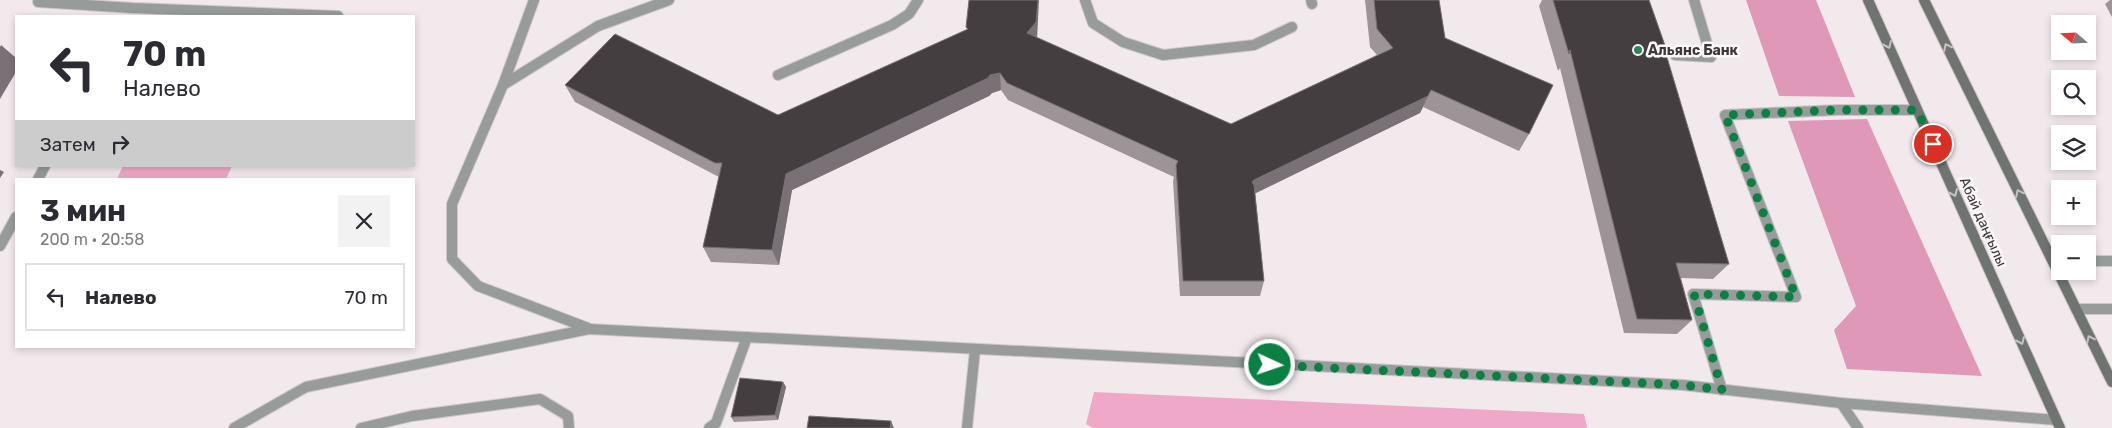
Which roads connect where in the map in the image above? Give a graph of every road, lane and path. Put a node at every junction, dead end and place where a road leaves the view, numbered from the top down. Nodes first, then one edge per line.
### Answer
1 (534, 0) edge
2 (669, 0) edge
3 (918, 0) edge
4 (1085, 0) edge
5 (1694, 0) edge
6 (1868, 0) edge
7 (1924, 0) edge
8 (38, 2) dead end
9 (108, 3) edge
10 (131, 12) edge
11 (286, 15) edge
12 (1292, 27) dead end
13 (1676, 55) dead end
14 (778, 75) dead end
15 (503, 84) junction
16 (1917, 110) junction
17 (15, 219) edge
18 (0, 246) edge
19 (2051, 252) edge
20 (2096, 261) edge
21 (2112, 261) edge
22 (2064, 280) edge
23 (2076, 309) junction
24 (2112, 309) edge
25 (589, 328) junction
26 (746, 337) junction
27 (975, 350) junction
28 (2112, 382) edge
29 (1722, 390) junction
30 (1841, 404) junction
31 (2058, 424) edge
32 (714, 426) edge
33 (234, 428) edge
34 (361, 428) edge
35 (569, 428) edge
36 (967, 428) edge
37 (1858, 428) edge

1 - 15 lane
2 - 15 lane
3 - 14 lane
4 - 12 lane
5 - 13 lane
6 -> 16 main road, Абай даңғылы
19 -> 7 main road
8 - 9 lane
9 - 10 lane
10 - 11 lane
15 - 25 lane
16 - 29 lane
16 -> 31 main road, Абай даңғылы
17 - 18 lane
20 - 21 lane
22 - 23 main road
23 - 24 lane
28 -> 23 main road
25 - 26 lane
25 - 33 lane
26 - 27 lane
26 - 32 lane
27 - 29 lane
27 - 36 lane
29 - 30 lane
30 - 31 lane
30 - 37 lane
34 - 35 lane

